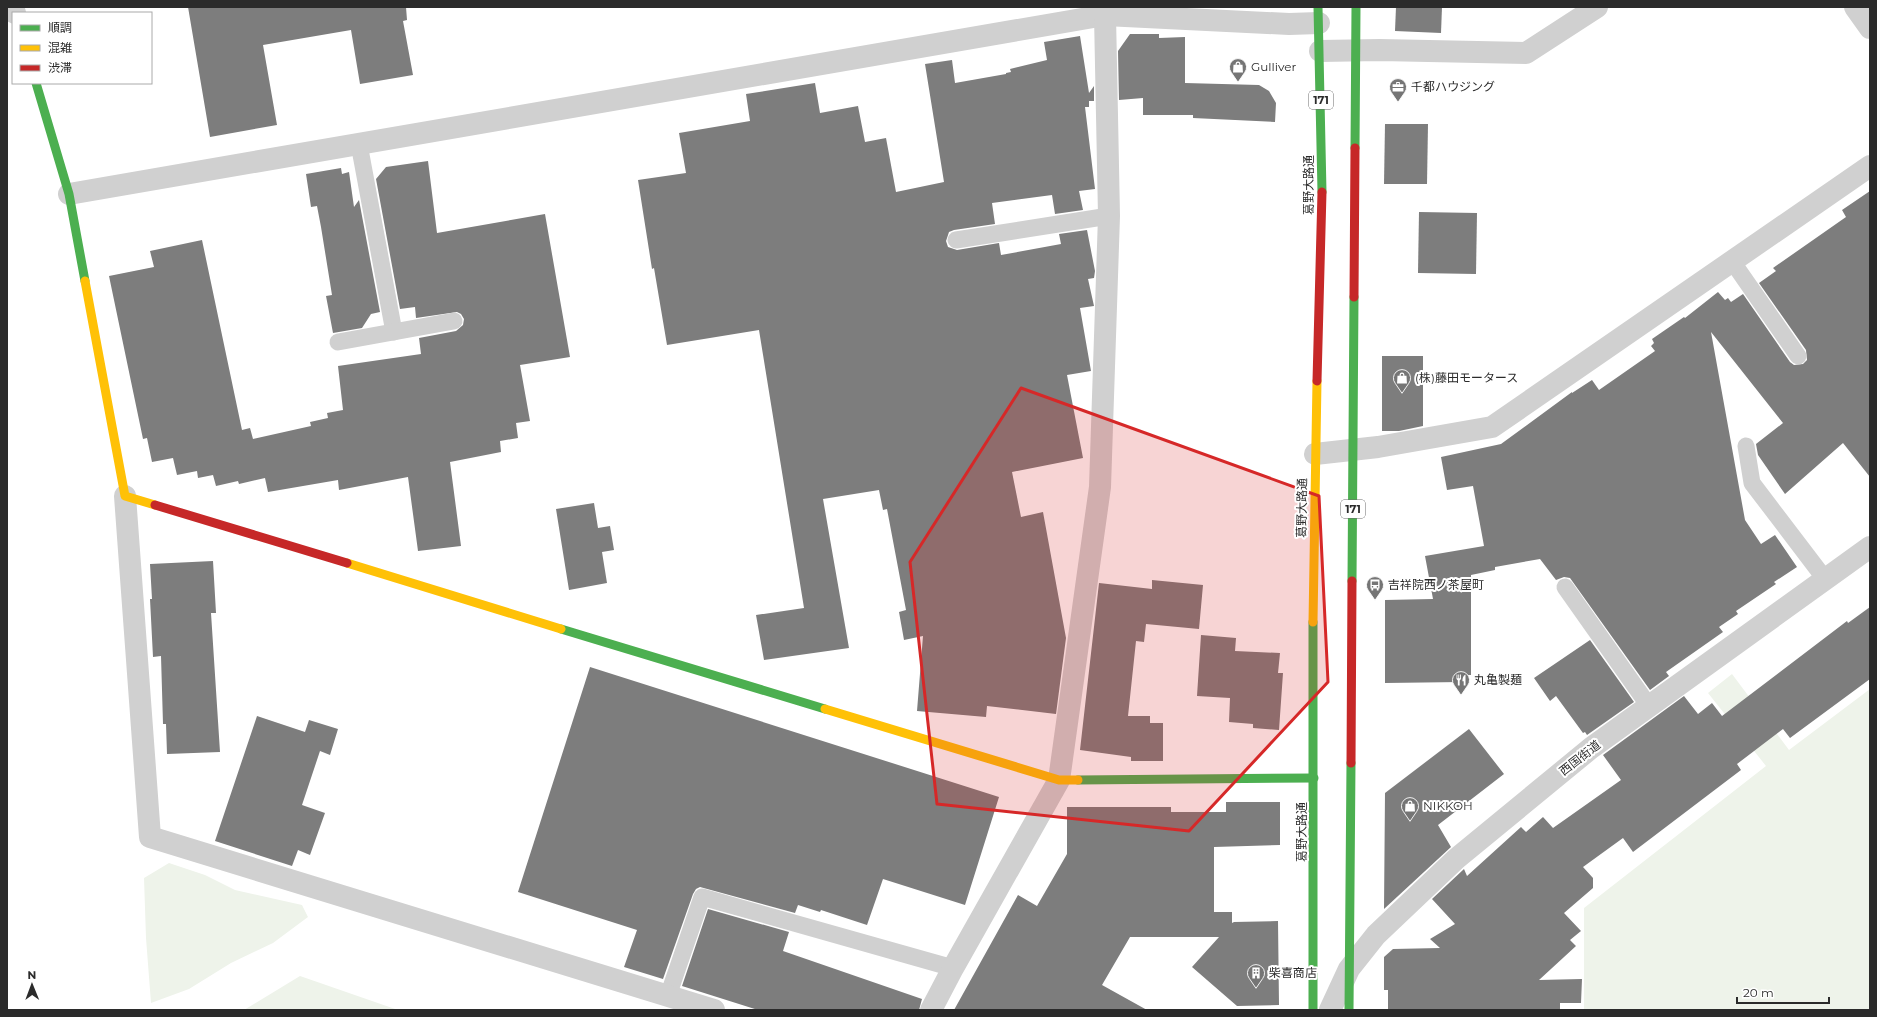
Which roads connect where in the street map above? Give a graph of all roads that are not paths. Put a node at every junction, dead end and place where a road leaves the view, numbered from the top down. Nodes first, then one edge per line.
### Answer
1 (1356, 7) edge
2 (1597, 7) edge
3 (1856, 7) edge
4 (1105, 14) junction
5 (1318, 15) edge
6 (1870, 28) edge
7 (1356, 51) junction
8 (1320, 52) junction
9 (36, 84) edge
10 (359, 144) junction
11 (1870, 166) edge
12 (69, 194) junction
13 (1109, 216) junction
14 (956, 240) dead end
15 (1732, 261) junction
16 (454, 321) dead end
17 (394, 332) junction
18 (338, 342) dead end
19 (1798, 356) dead end
20 (1746, 446) dead end
21 (1353, 450) junction
22 (1315, 454) junction
23 (125, 496) junction
24 (1870, 547) edge
25 (1825, 579) junction
26 (1565, 587) dead end
27 (1649, 706) junction
28 (1314, 778) junction
29 (1060, 780) junction
30 (952, 968) junction
31 (1349, 969) junction
32 (668, 996) junction
33 (714, 1010) edge
34 (931, 1010) edge
35 (1313, 1010) edge
36 (1330, 1010) edge
37 (1349, 1010) edge

1 - 7 main road, 171
2 - 7 street
3 - 6 street
4 - 5 street
4 - 10 street
4 - 13 street
5 - 8 main road, 葛野大路通 / 171
7 - 8 street
7 - 21 main road, 171
8 - 22 main road, 葛野大路通 / 171
9 - 12 main road
10 - 12 street
10 - 17 lane
11 - 15 street
12 - 23 main road
13 - 14 lane
13 - 29 street
15 - 19 lane
15 - 21 street
16 - 17 lane
17 - 18 lane
20 - 25 lane
21 - 22 street
21 - 31 main road, 171
22 - 28 main road, 葛野大路通 / 171
23 - 29 main road
23 - 32 street
24 - 25 street, 西国街道
25 - 27 street, 西国街道
26 - 27 lane
27 - 31 street, 西国街道
28 - 29 main road
28 - 35 main road, 葛野大路通 / 171
29 - 30 street
30 - 32 lane
30 - 34 street
31 - 36 street, 西国街道
31 - 37 main road, 171
32 - 33 street

